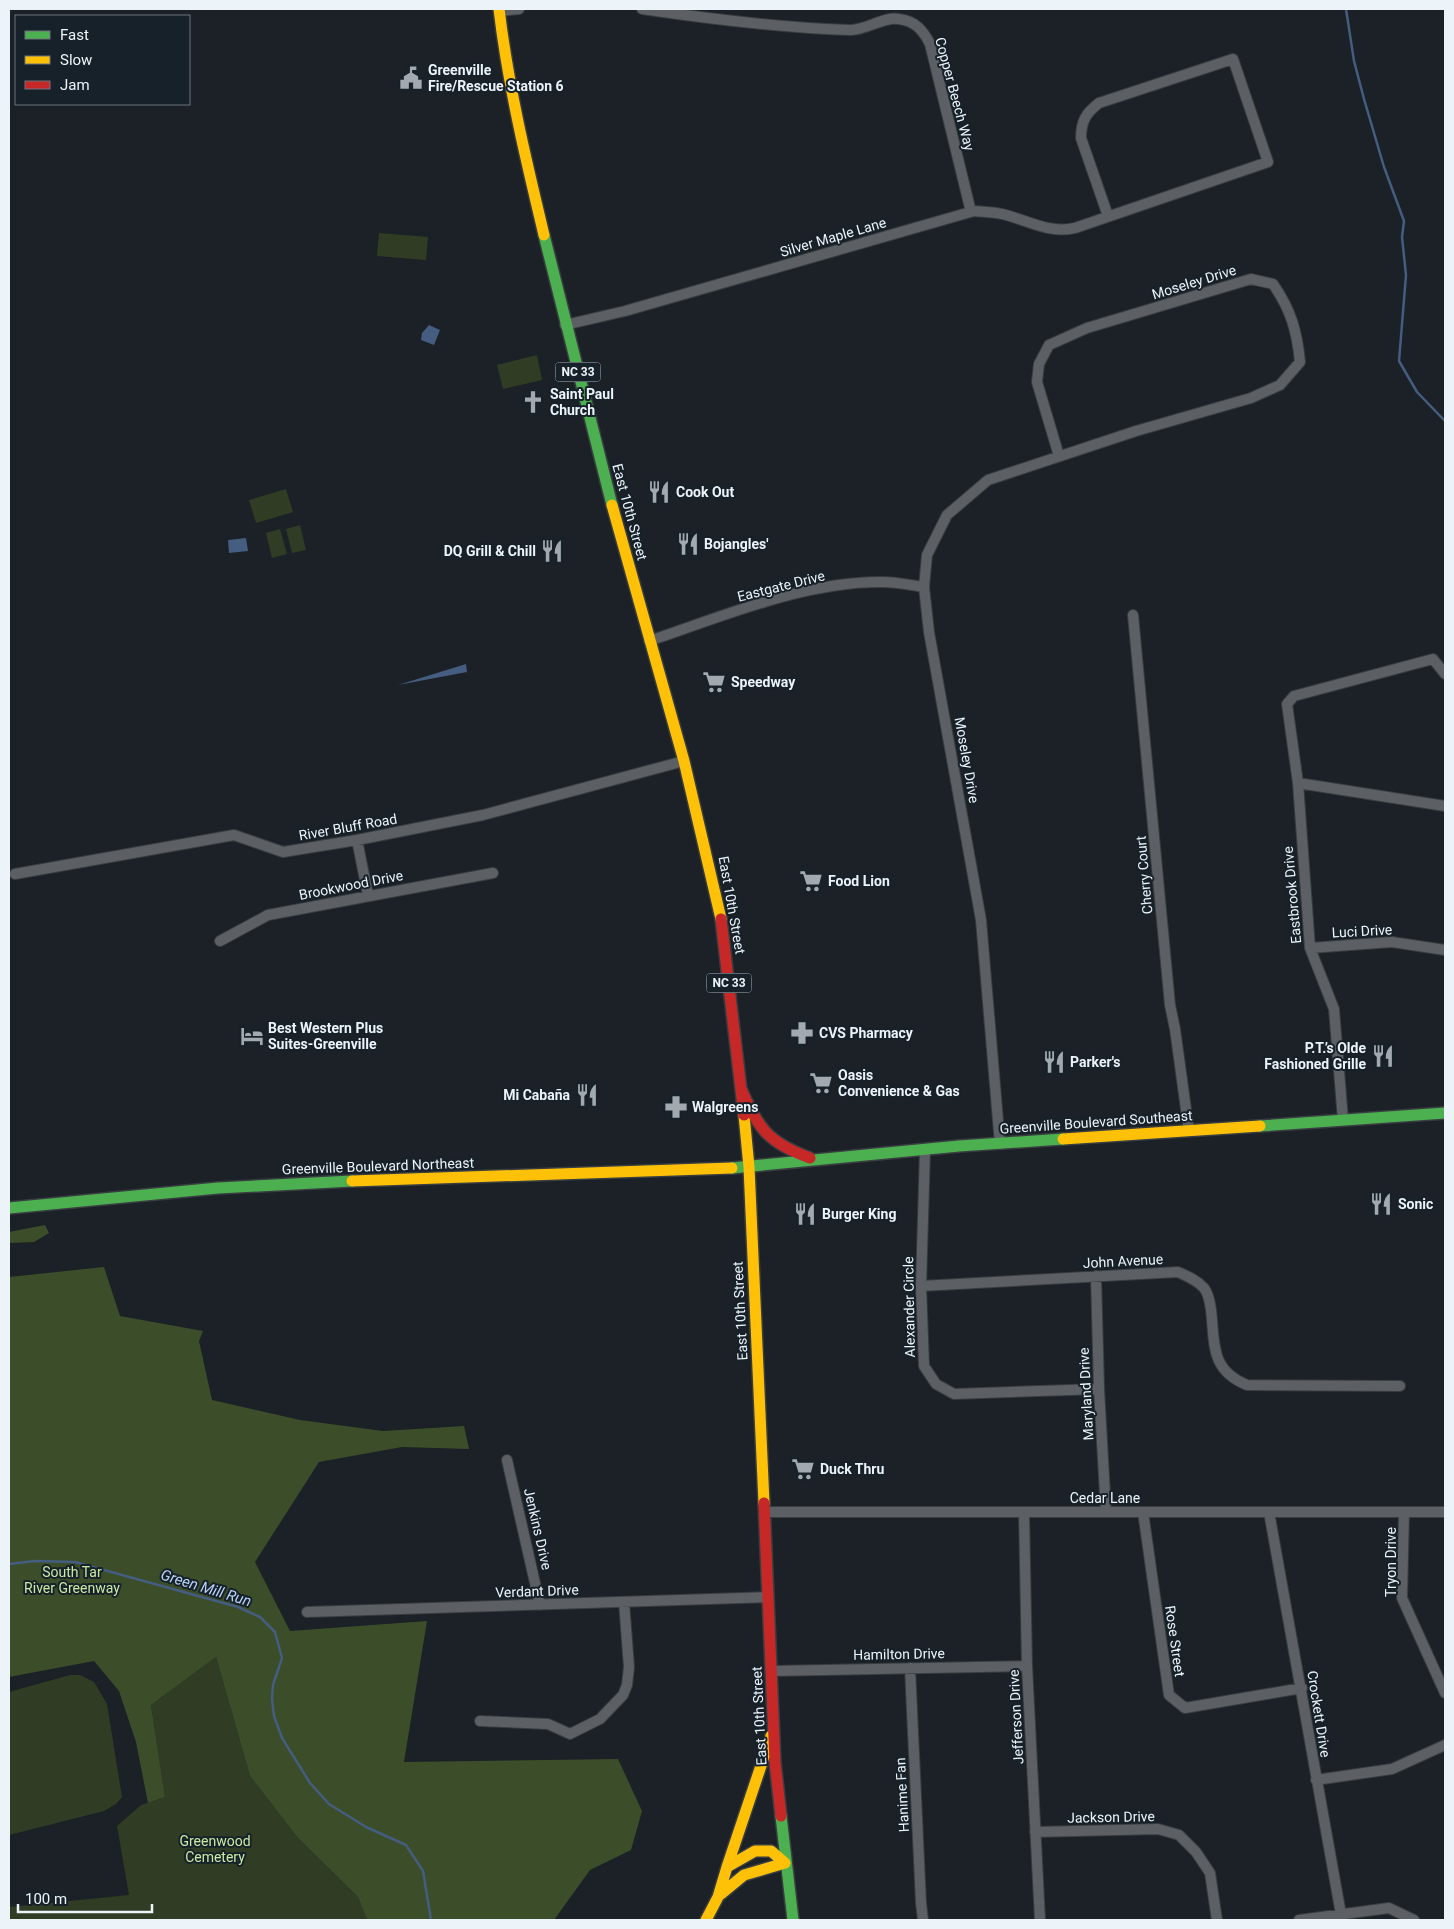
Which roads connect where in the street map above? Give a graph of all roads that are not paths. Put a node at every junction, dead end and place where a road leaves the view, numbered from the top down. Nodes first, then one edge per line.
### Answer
1 (519, 9) edge
2 (642, 9) edge
3 (499, 10) edge
4 (971, 212) junction
5 (1108, 216) junction
6 (565, 325) junction
7 (1059, 456) junction
8 (924, 587) junction
9 (1133, 614) dead end
10 (649, 641) junction
11 (1445, 674) edge
12 (684, 761) junction
13 (1298, 784) junction
14 (1445, 806) edge
15 (357, 840) junction
16 (493, 873) dead end
17 (15, 874) dead end
18 (368, 895) junction
19 (220, 942) dead end
20 (1310, 948) junction
21 (1445, 950) edge
22 (741, 1089) junction
23 (1445, 1113) edge
24 (1343, 1120) junction
25 (1189, 1131) junction
26 (1000, 1144) junction
27 (925, 1150) junction
28 (816, 1160) junction
29 (749, 1167) junction
30 (9, 1208) edge
31 (1096, 1276) junction
32 (921, 1286) junction
33 (1400, 1386) dead end
34 (1099, 1389) junction
35 (507, 1460) dead end
36 (764, 1512) junction
37 (1024, 1512) junction
38 (1106, 1512) junction
39 (1143, 1512) junction
40 (1270, 1512) junction
41 (1404, 1512) junction
42 (1445, 1512) edge
43 (768, 1597) junction
44 (624, 1602) junction
45 (540, 1605) junction
46 (307, 1612) dead end
47 (1027, 1666) junction
48 (910, 1668) junction
49 (771, 1671) junction
50 (1302, 1688) junction
51 (1445, 1693) edge
52 (480, 1721) dead end
53 (774, 1726) junction
54 (1445, 1745) edge
55 (1316, 1780) junction
56 (1035, 1832) junction
57 (785, 1863) junction
58 (727, 1867) junction
59 (718, 1897) junction
60 (1341, 1917) edge
61 (706, 1920) edge
62 (793, 1920) edge
63 (924, 1920) edge
64 (1040, 1920) edge
65 (1217, 1920) edge
66 (1298, 1920) edge
67 (1414, 1920) edge

1 - 3 street
2 - 4 street, Copper Beech Way
3 - 6 main road, East 10th Street / NC 33
4 - 5 street, Silver Maple Lane
4 - 6 street, Silver Maple Lane
5 - 5 street, Silver Maple Lane
6 - 10 main road, East 10th Street / NC 33
7 - 7 street, Moseley Drive
7 - 8 street, Moseley Drive
8 - 10 street, Eastgate Drive
8 - 26 street, Moseley Drive
9 - 25 street, Cherry Court
10 - 12 main road, East 10th Street / NC 33
11 - 13 street, Eastbrook Drive
12 - 15 street, River Bluff Road
12 - 22 main road, East 10th Street / NC 33
13 - 14 street
13 - 20 street, Eastbrook Drive
15 - 17 street, River Bluff Road
15 - 18 street
16 - 18 street, Brookwood Drive
18 - 19 street, Brookwood Drive
20 - 21 street, Luci Drive
20 - 24 street, Eastbrook Drive
22 - 28 main road
22 - 29 main road, East 10th Street / NC 33
23 - 24 main road, Greenville Boulevard Southeast
24 - 25 main road, Greenville Boulevard Southeast
25 - 26 main road, Greenville Boulevard Southeast
26 - 27 main road, Greenville Boulevard Southeast
27 - 28 main road, Greenville Boulevard Southeast
27 - 32 street, Alexander Circle
28 - 29 main road, Greenville Boulevard Southeast
29 - 30 main road, Greenville Boulevard Northeast
29 - 36 main road, East 10th Street
31 - 32 street, John Avenue
31 - 33 street, John Avenue
31 - 34 street, Maryland Drive
32 - 34 street, Alexander Circle
34 - 38 street, Maryland Drive
35 - 45 street, Jenkins Drive
36 - 37 street, Cedar Lane
36 - 43 main road, East 10th Street
37 - 38 street, Cedar Lane
37 - 47 street, Jefferson Drive
38 - 39 street, Cedar Lane
39 - 40 street, Cedar Lane
39 - 50 street, Rose Street
40 - 41 street, Cedar Lane
40 - 50 street, Crockett Drive
41 - 42 street, Cedar Lane
41 - 51 street, Tryon Drive
43 - 44 street, Verdant Drive
43 - 49 main road, East 10th Street
44 - 45 street, Verdant Drive
44 - 52 street
45 - 46 street, Verdant Drive
47 - 48 street, Hamilton Drive
47 - 56 street, Jefferson Drive
48 - 49 street, Hamilton Drive
48 - 63 street, Hanime Fan
49 - 53 main road, East 10th Street
50 - 55 street, Crockett Drive
53 - 57 main road, East 10th Street
53 - 58 main road
54 - 55 street
55 - 60 street, Crockett Drive
56 - 64 street, Jefferson Drive
56 - 65 street, Jackson Drive
57 - 58 main road
57 - 59 main road
57 - 62 main road, East 10th Street
58 - 59 main road
59 - 61 main road
60 - 66 street
60 - 67 street

